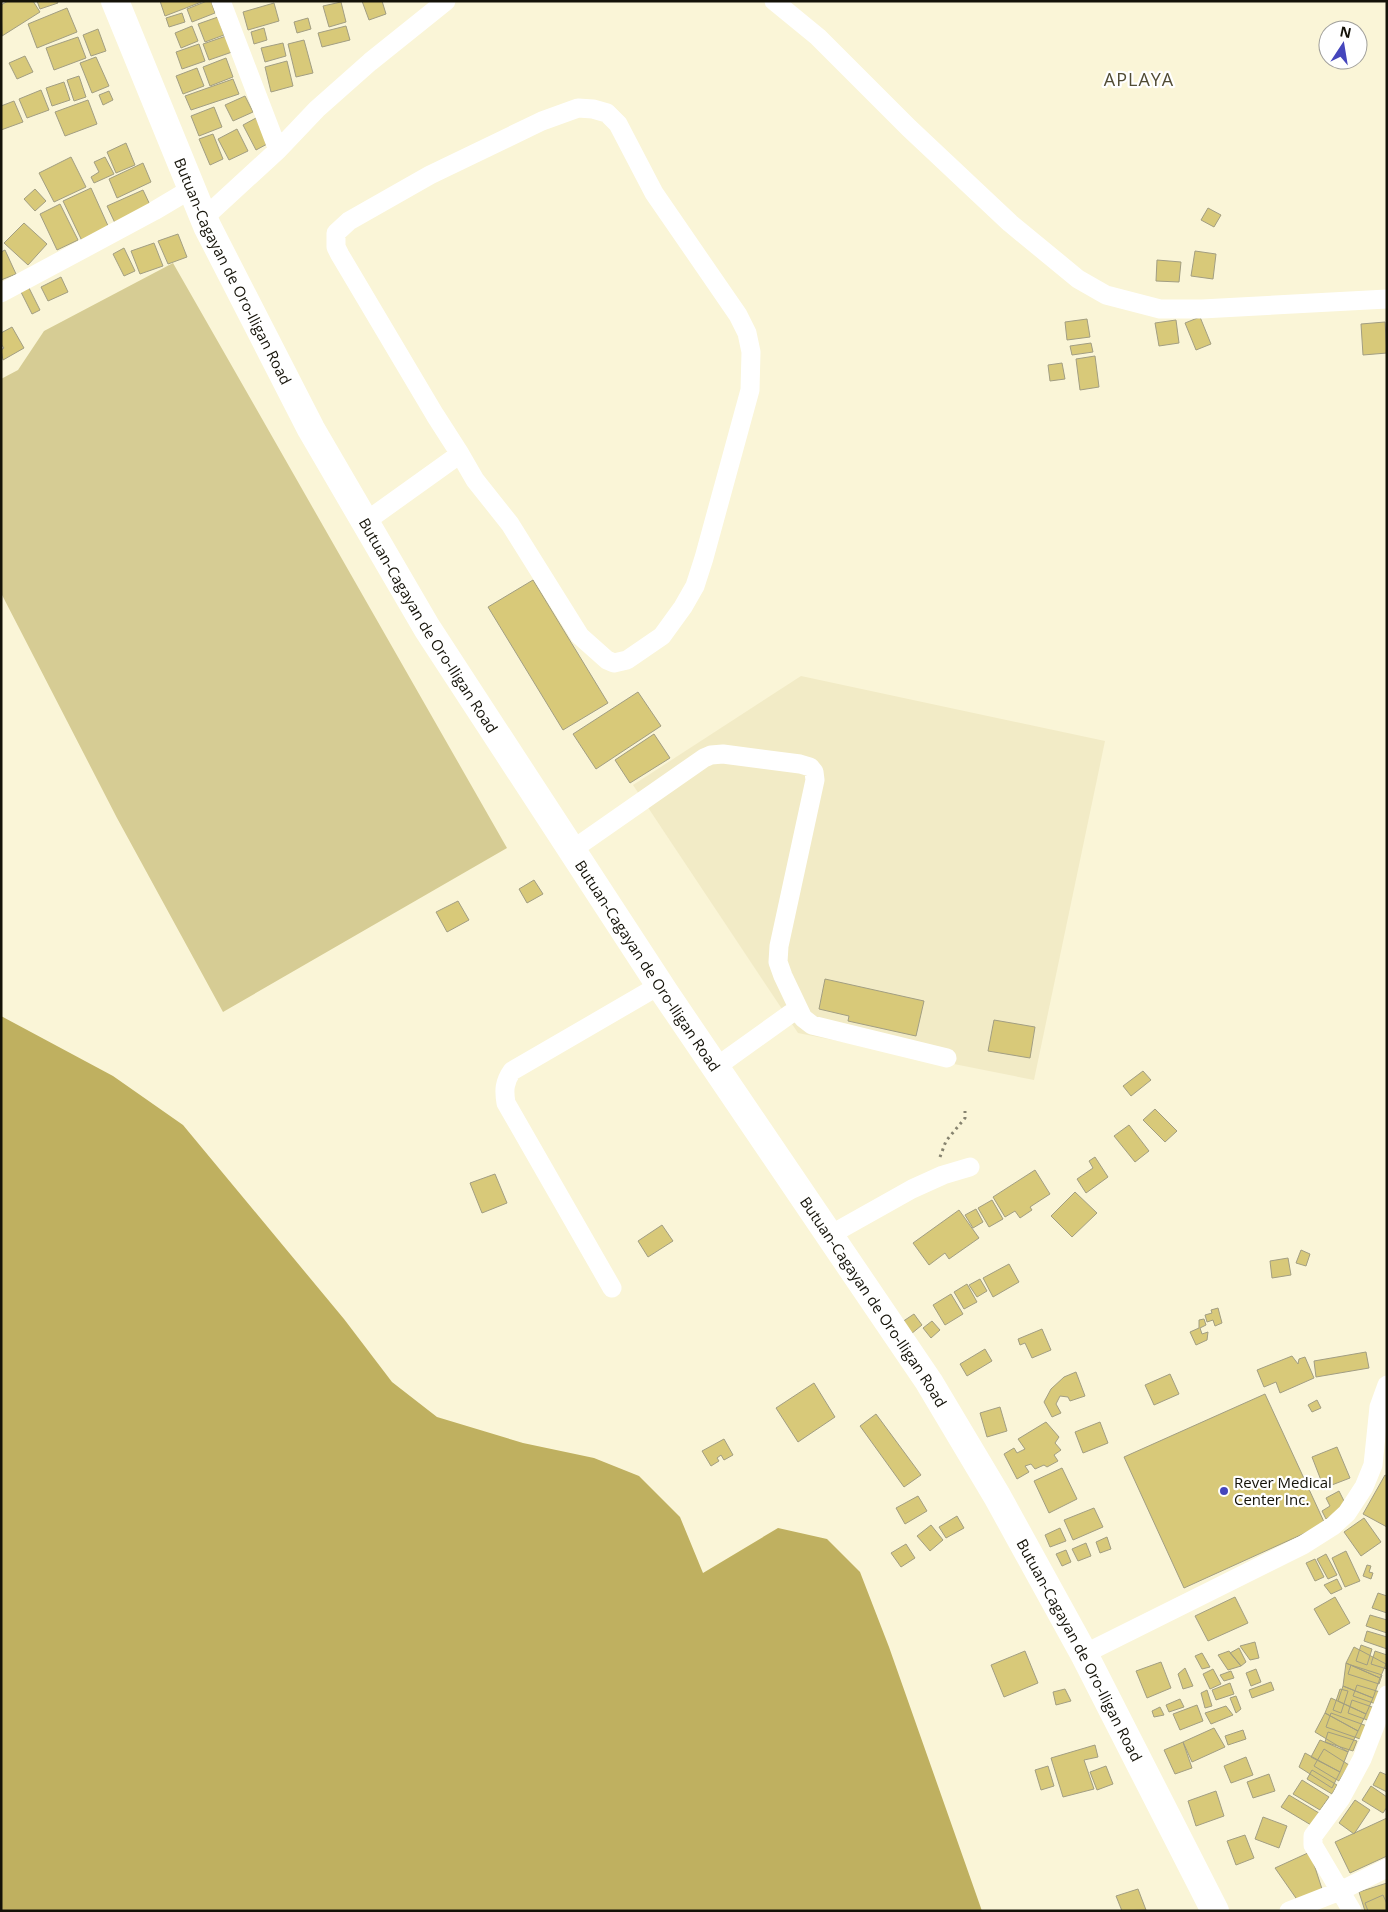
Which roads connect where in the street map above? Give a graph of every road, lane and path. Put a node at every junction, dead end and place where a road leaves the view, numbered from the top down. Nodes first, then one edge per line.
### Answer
1 (115, 1) edge
2 (221, 1) edge
3 (446, 1) edge
4 (774, 1) edge
5 (278, 150) junction
6 (191, 189) junction
7 (204, 218) junction
8 (1, 293) edge
9 (1387, 299) edge
10 (460, 454) junction
11 (365, 522) junction
12 (572, 850) junction
13 (660, 985) junction
14 (799, 1010) junction
15 (946, 1058) dead end
16 (716, 1067) junction
17 (965, 1111) dead end
18 (970, 1167) dead end
19 (931, 1181) junction
20 (830, 1235) junction
21 (612, 1288) dead end
22 (1387, 1385) edge
23 (1084, 1654) junction
24 (1387, 1695) edge
25 (1387, 1868) edge
26 (1340, 1891) junction
27 (1215, 1911) edge
28 (1289, 1911) edge
29 (1352, 1911) edge

1 - 6 highway, Butuan-Cagayan de Oro-Iligan Road
2 - 5 street
3 - 5 street
4 - 9 street
5 - 7 street
6 - 7 highway, Butuan-Cagayan de Oro-Iligan Road
6 - 8 street
7 - 11 highway, Butuan-Cagayan de Oro-Iligan Road
10 - 10 street
10 - 11 street
11 - 12 highway, Butuan-Cagayan de Oro-Iligan Road
12 - 13 highway, Butuan-Cagayan de Oro-Iligan Road
12 - 14 street
13 - 16 highway, Butuan-Cagayan de Oro-Iligan Road
13 - 21 street
14 - 15 street
14 - 16 street
16 - 20 highway, Butuan-Cagayan de Oro-Iligan Road
17 - 19 path
18 - 19 street
19 - 20 street
20 - 23 highway, Butuan-Cagayan de Oro-Iligan Road
22 - 23 street
23 - 27 highway, Butuan-Cagayan de Oro-Iligan Road
24 - 26 street
25 - 26 street
26 - 28 street
26 - 29 street

